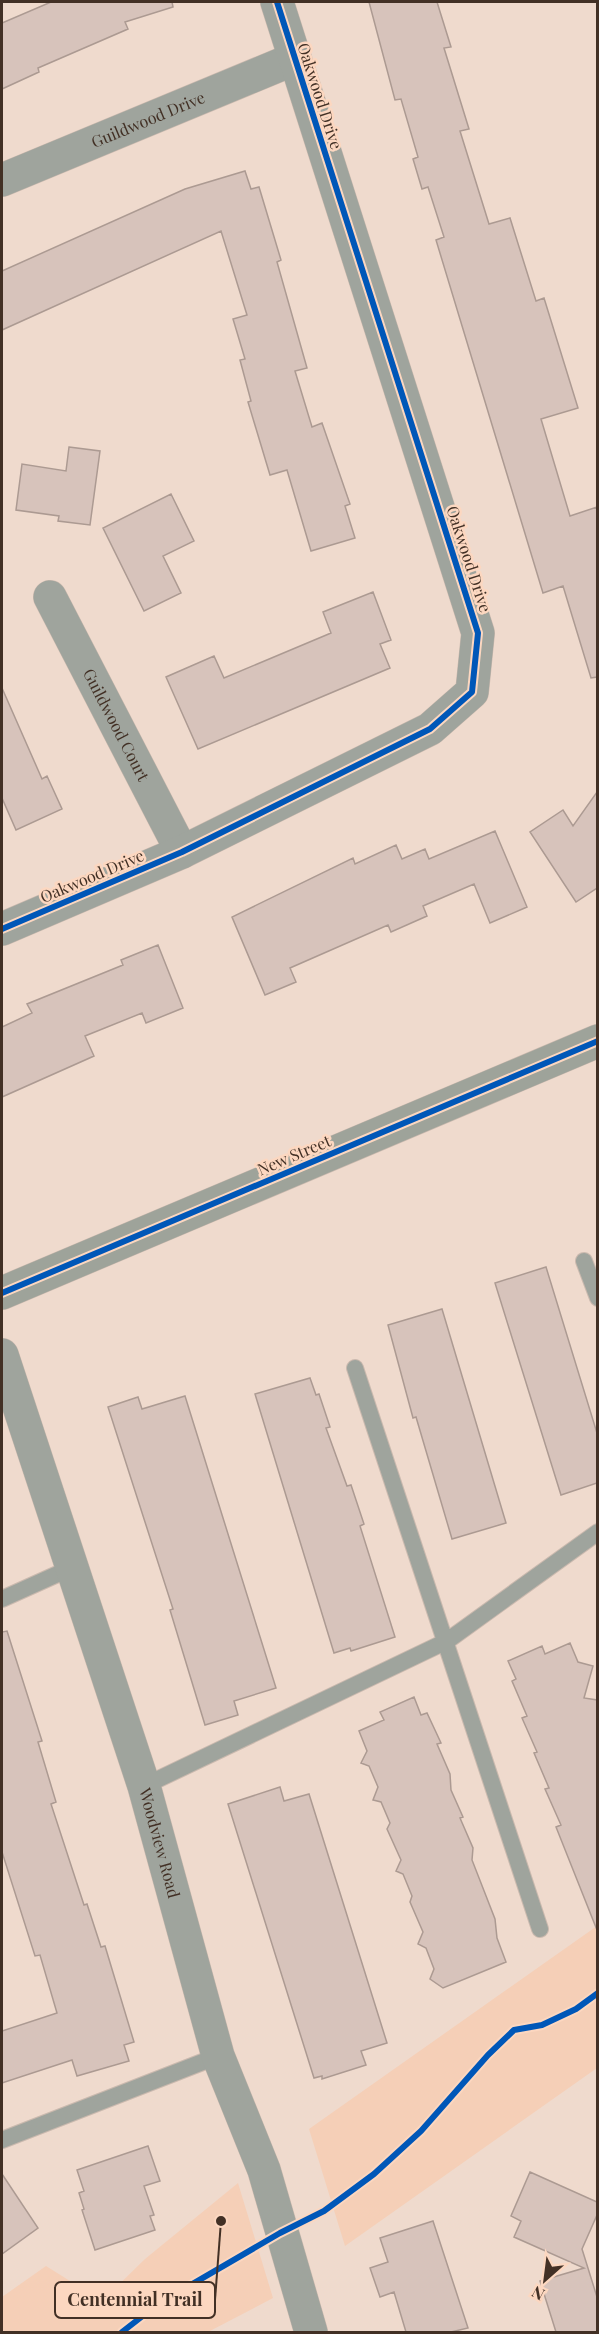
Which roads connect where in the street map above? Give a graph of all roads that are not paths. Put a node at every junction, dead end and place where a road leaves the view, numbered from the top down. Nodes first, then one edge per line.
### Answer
1 (277, 2) edge
2 (294, 59) junction
3 (2, 180) edge
4 (50, 597) dead end
5 (182, 852) junction
6 (2, 929) edge
7 (597, 1041) edge
8 (584, 1261) dead end
9 (2, 1293) edge
10 (597, 1298) edge
11 (2, 1355) edge
12 (355, 1368) dead end
13 (597, 1532) edge
14 (71, 1568) junction
15 (2, 1599) edge
16 (447, 1641) junction
17 (144, 1786) junction
18 (540, 1929) dead end
19 (218, 2056) junction
20 (2, 2140) edge
21 (310, 2332) edge

1 - 2 street, Oakwood Drive
2 - 3 street, Guildwood Drive
2 - 5 street, Oakwood Drive
4 - 5 street, Guildwood Court
5 - 6 street, Oakwood Drive
7 - 9 main road, New Street
8 - 10 lane
11 - 14 street, Woodview Road
12 - 16 lane
13 - 16 lane
14 - 15 lane
14 - 17 street, Woodview Road
16 - 17 lane
16 - 18 lane
17 - 19 street, Woodview Road
19 - 20 lane
19 - 21 street, Woodview Road

